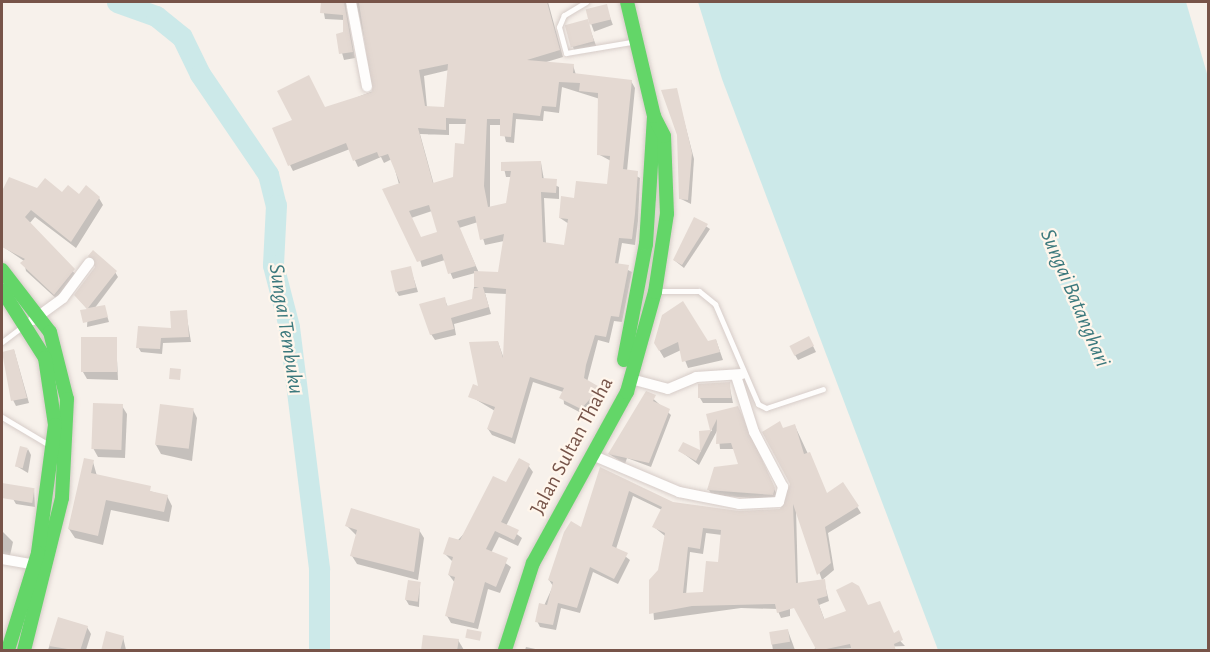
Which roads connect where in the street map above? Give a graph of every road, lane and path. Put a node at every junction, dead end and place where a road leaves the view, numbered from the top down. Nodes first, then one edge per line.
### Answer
1 (351, 2) edge
2 (586, 2) edge
3 (627, 2) edge
4 (638, 40) junction
5 (367, 87) dead end
6 (654, 116) junction
7 (89, 263) dead end
8 (2, 270) edge
9 (2, 290) edge
10 (638, 290) junction
11 (655, 292) junction
12 (41, 316) junction
13 (27, 323) junction
14 (2, 342) edge
15 (739, 375) junction
16 (631, 379) junction
17 (823, 389) dead end
18 (2, 417) edge
19 (53, 447) junction
20 (592, 455) junction
21 (561, 494) junction
22 (2, 559) edge
23 (35, 565) junction
24 (8, 651) edge
25 (24, 651) edge
26 (492, 651) edge
27 (505, 651) edge

1 - 5 street
2 - 4 lane
3 - 4 main road, Jalan Sultan Thaha
4 - 6 main road, Jalan Sultan Thaha
6 - 10 main road, Jalan Sultan Thaha
6 - 11 main road, Jalan Sultan Thaha
7 - 12 street
8 - 12 main road
9 - 13 main road
10 - 11 main road
10 - 21 main road, Jalan Sultan Thaha
11 - 15 lane
11 - 16 main road, Jalan Sultan Thaha
12 - 13 street
12 - 25 main road
13 - 14 lane
13 - 19 main road
15 - 16 street
15 - 17 lane
15 - 20 street
16 - 20 main road, Jalan Sultan Thaha
18 - 19 lane
19 - 23 main road
20 - 21 main road, Jalan Sultan Thaha
21 - 26 main road, Jalan Sultan Thaha
21 - 27 main road, Jalan Sultan Thaha
22 - 23 street
23 - 24 main road

